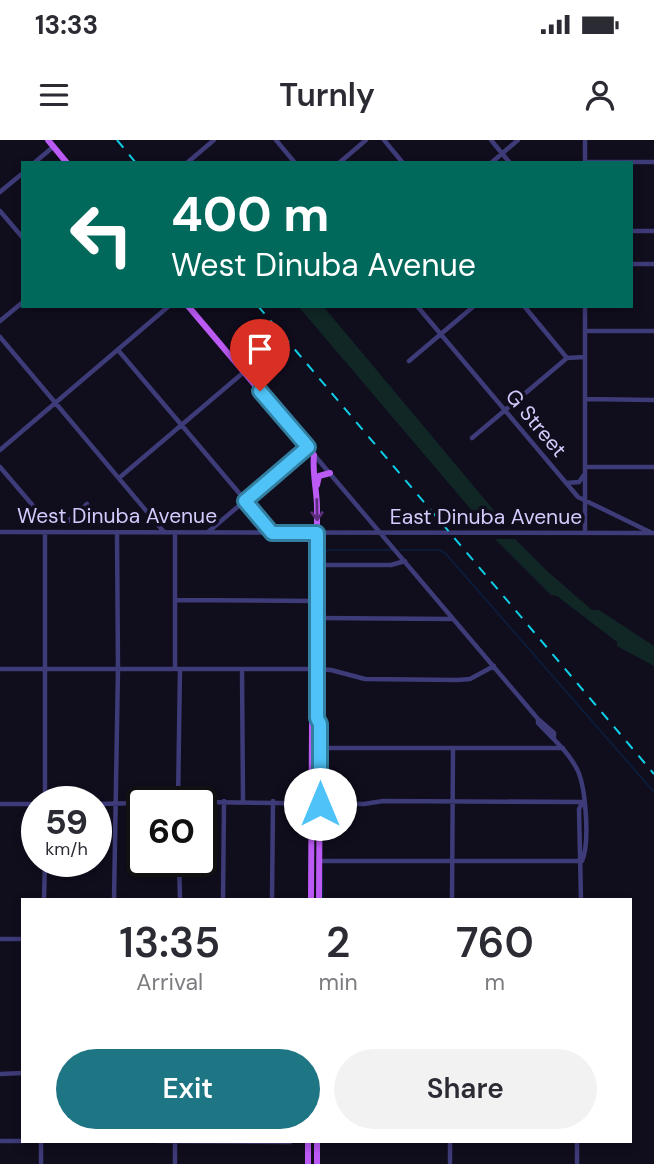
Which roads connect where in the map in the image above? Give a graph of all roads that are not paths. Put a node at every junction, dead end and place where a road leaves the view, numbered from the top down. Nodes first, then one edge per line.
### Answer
1 (48, 140) edge
2 (61, 140) edge
3 (214, 140) edge
4 (276, 140) edge
5 (366, 140) edge
6 (384, 140) edge
7 (491, 140) edge
8 (518, 140) edge
9 (585, 140) edge
10 (53, 146) junction
11 (502, 153) junction
12 (36, 161) edge
13 (65, 161) edge
14 (189, 161) edge
15 (293, 161) edge
16 (341, 161) edge
17 (401, 161) edge
18 (493, 161) edge
19 (508, 161) edge
20 (585, 161) edge
21 (633, 162) edge
22 (654, 162) edge
23 (21, 175) edge
24 (0, 192) edge
25 (0, 211) edge
26 (633, 231) edge
27 (654, 231) edge
28 (21, 236) edge
29 (633, 264) edge
30 (654, 264) edge
31 (21, 304) edge
32 (167, 308) edge
33 (190, 308) edge
34 (419, 308) edge
35 (472, 308) edge
36 (526, 308) edge
37 (585, 308) edge
38 (0, 321) edge
39 (585, 331) junction
40 (654, 331) edge
41 (441, 334) junction
42 (0, 337) edge
43 (118, 350) junction
44 (567, 358) junction
45 (585, 358) junction
46 (409, 361) dead end
47 (244, 372) junction
48 (585, 399) junction
49 (654, 400) edge
50 (56, 403) junction
51 (505, 410) junction
52 (182, 425) junction
53 (472, 438) dead end
54 (308, 447) junction
55 (0, 450) edge
56 (314, 455) junction
57 (0, 467) edge
58 (585, 467) junction
59 (654, 467) edge
60 (330, 472) junction
61 (585, 475) junction
62 (119, 478) junction
63 (566, 483) junction
64 (317, 487) junction
65 (584, 500) junction
66 (245, 501) junction
67 (87, 504) dead end
68 (0, 532) edge
69 (45, 532) junction
70 (117, 532) junction
71 (208, 532) junction
72 (165, 533) junction
73 (175, 533) junction
74 (272, 533) junction
75 (317, 533) junction
76 (381, 533) junction
77 (585, 533) junction
78 (653, 533) edge
79 (405, 561) junction
80 (316, 565) junction
81 (175, 600) junction
82 (317, 601) junction
83 (317, 618) junction
84 (453, 619) junction
85 (494, 666) junction
86 (0, 669) edge
87 (45, 669) junction
88 (118, 669) junction
89 (178, 669) junction
90 (242, 669) junction
91 (316, 669) junction
92 (317, 718) junction
93 (320, 748) junction
94 (453, 748) junction
95 (563, 748) junction
96 (46, 786) edge
97 (178, 786) edge
98 (273, 801) junction
99 (453, 801) junction
100 (217, 802) edge
101 (224, 802) junction
102 (243, 802) junction
103 (583, 802) junction
104 (316, 803) junction
105 (0, 804) edge
106 (21, 804) edge
107 (115, 804) junction
108 (126, 804) edge
109 (582, 861) junction
110 (319, 862) junction
111 (452, 862) junction
112 (44, 877) edge
113 (180, 877) edge
114 (44, 898) edge
115 (114, 898) edge
116 (180, 898) edge
117 (223, 898) edge
118 (272, 898) edge
119 (311, 898) edge
120 (319, 898) edge
121 (452, 898) edge
122 (581, 898) edge
123 (0, 939) edge
124 (21, 939) edge
125 (21, 1073) edge
126 (0, 1074) edge
127 (0, 1141) edge
128 (21, 1141) edge
129 (41, 1143) edge
130 (176, 1143) edge
131 (308, 1143) edge
132 (317, 1143) edge
133 (450, 1143) edge
134 (577, 1143) edge
135 (41, 1164) edge
136 (175, 1164) edge
137 (308, 1164) edge
138 (317, 1164) edge
139 (450, 1164) edge
140 (577, 1164) edge

1 - 10 main road
2 - 10 main road
3 - 14 street
4 - 15 street
5 - 16 street
6 - 17 street
7 - 11 street
8 - 11 street
9 - 20 street
10 - 12 street
10 - 13 main road
11 - 18 street
11 - 19 street
21 - 22 street
23 - 24 street
25 - 28 street
26 - 27 street
29 - 30 street
31 - 38 street
32 - 43 street
33 - 47 main road
34 - 41 street, G Street
35 - 41 street
36 - 44 street
37 - 39 street
39 - 40 street
39 - 45 street
41 - 46 street
41 - 51 street, G Street
42 - 50 street
43 - 50 street
43 - 52 street
44 - 45 street
44 - 51 street
45 - 48 street
47 - 52 street
47 - 54 main road
48 - 49 street
48 - 58 street
50 - 55 street
50 - 62 street
51 - 53 street
51 - 63 street, G Street
52 - 62 street
52 - 66 street
54 - 56 main road
54 - 66 street
56 - 60 street
56 - 64 main road
57 - 67 street
58 - 59 street
58 - 61 street
60 - 64 main road
60 - 76 street
61 - 63 street
61 - 65 street
62 - 72 street
63 - 65 street, G Street
64 -> 75 main road
65 - 77 street
65 - 78 street, G Street
66 - 71 street
66 - 74 street
68 - 69 street, West Dinuba Avenue
69 - 70 street, West Dinuba Avenue
69 - 87 street
70 - 72 street, West Dinuba Avenue
70 - 88 street
71 - 73 street, West Dinuba Avenue
71 - 74 street, West Dinuba Avenue
72 - 73 street, West Dinuba Avenue
73 - 81 street
74 - 75 street, West Dinuba Avenue
75 - 76 street, East Dinuba Avenue
75 - 80 main road
76 - 77 street, East Dinuba Avenue
76 - 79 street
77 - 78 street, East Dinuba Avenue
79 - 80 street
79 - 84 street
80 - 82 main road
81 - 82 street
81 - 89 street
82 - 83 main road
83 - 84 street
83 - 91 main road
84 - 85 street
85 - 91 street
85 - 95 street
86 - 87 street
87 - 88 street
87 - 96 street
88 - 89 street
88 - 107 street
89 - 90 street
89 - 97 street
90 - 91 street
90 - 102 street
91 - 92 main road
92 - 93 main road
92 - 104 main road
93 - 94 street
93 - 104 main road
94 - 95 street
94 - 99 street
95 - 103 street
98 - 102 street
98 - 104 street
98 - 118 street
99 - 103 street
99 - 104 street
99 - 111 street
100 - 101 street
101 - 102 street
101 - 117 street
103 - 109 street
104 - 110 main road
104 - 119 main road
105 - 106 street
107 - 108 street
107 - 115 street
109 - 111 street
109 - 122 street
110 - 111 street
110 - 120 main road
111 - 121 street
112 - 114 street
113 - 116 street
123 - 124 street
125 - 126 street
127 - 128 street
129 - 135 street
130 - 136 street
131 - 137 main road
132 - 138 main road
133 - 139 street
134 - 140 street

